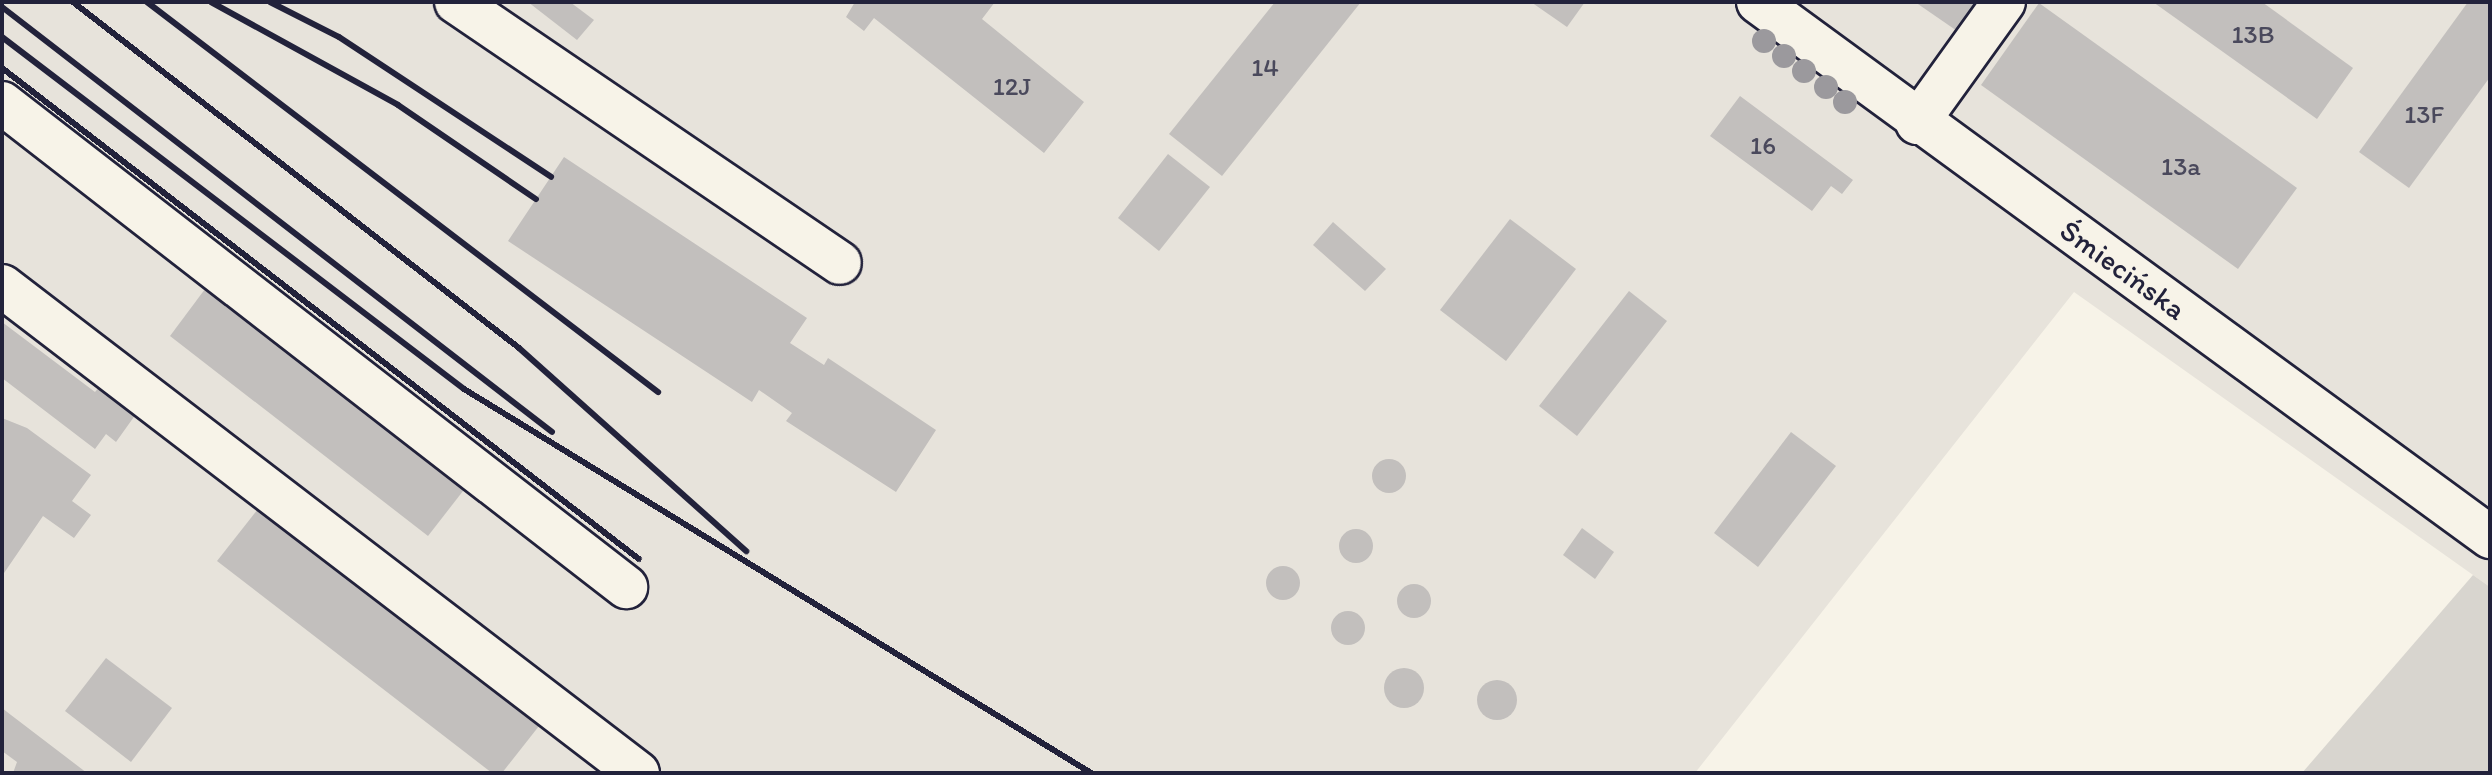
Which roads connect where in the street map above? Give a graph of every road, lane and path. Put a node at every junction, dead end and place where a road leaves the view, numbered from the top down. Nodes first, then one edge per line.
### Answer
1 (456, 2) edge
2 (1758, 2) edge
3 (2004, 2) edge
4 (2, 103) edge
5 (1917, 123) junction
6 (840, 263) dead end
7 (2, 286) edge
8 (2490, 537) edge
9 (626, 587) dead end
10 (638, 773) edge

1 - 6 street
2 - 5 street, Śmiecińska
3 - 5 street
4 - 9 street
5 - 8 street, Śmiecińska
7 - 10 street

